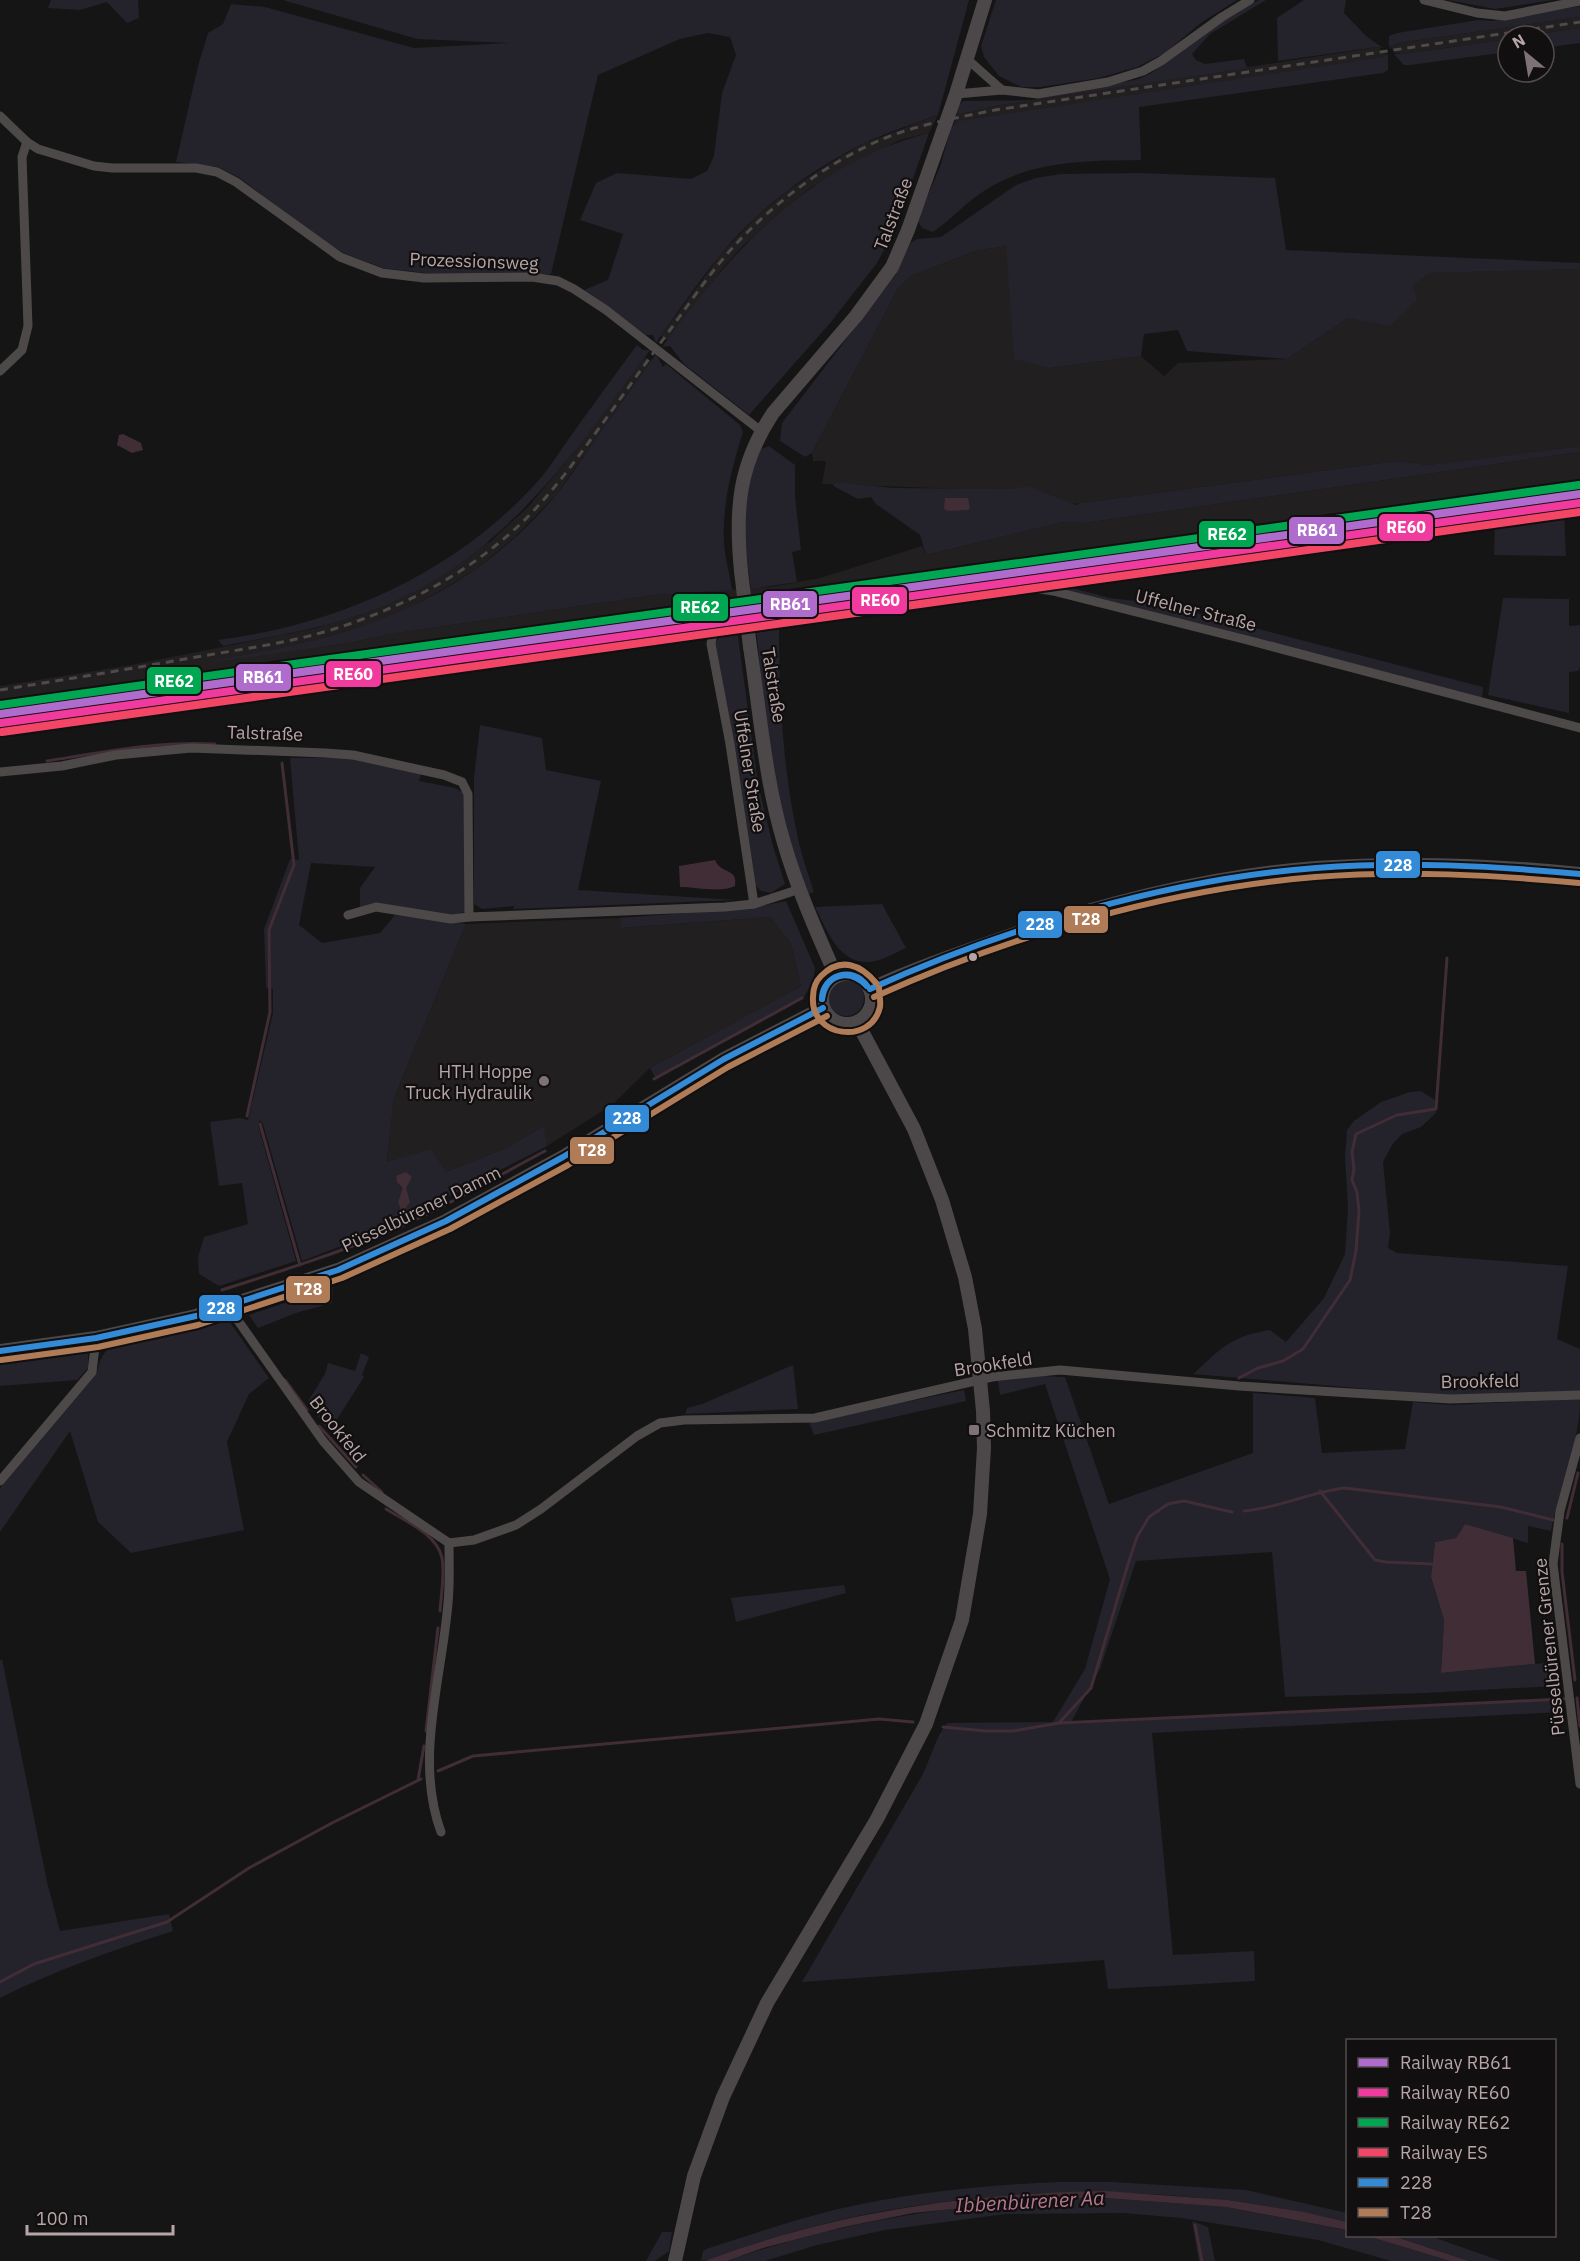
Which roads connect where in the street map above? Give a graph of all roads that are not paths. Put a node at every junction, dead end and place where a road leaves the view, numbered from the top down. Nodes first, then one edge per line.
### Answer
1 (985, 0) edge
2 (1250, 0) edge
3 (1424, 0) edge
4 (1580, 2) edge
5 (967, 59) junction
6 (1002, 90) junction
7 (956, 94) junction
8 (0, 116) edge
9 (27, 142) junction
10 (0, 371) edge
11 (761, 430) junction
12 (1580, 728) edge
13 (0, 772) edge
14 (1580, 874) edge
15 (800, 889) junction
16 (754, 904) junction
17 (348, 915) dead end
18 (470, 916) junction
19 (836, 976) junction
20 (870, 988) junction
21 (823, 1008) junction
22 (857, 1022) junction
23 (231, 1306) junction
24 (96, 1338) junction
25 (0, 1351) edge
26 (981, 1380) junction
27 (1580, 1395) edge
28 (1580, 1438) edge
29 (0, 1481) edge
30 (449, 1543) junction
31 (1580, 1784) edge
32 (441, 1832) dead end
33 (675, 2260) edge

1 - 5 street, Talstraße
2 - 6 street
3 - 4 street
5 - 6 street
5 - 7 street, Talstraße
6 - 7 street
7 - 11 street, Talstraße
8 - 9 street, Prozessionsweg
9 - 10 street
9 - 11 street, Prozessionsweg
11 - 15 street, Talstraße, bridge
12 - 16 street, Uffelner Straße
13 - 18 street, Talstraße
14 - 20 street
15 - 16 street
15 - 19 street, Talstraße
16 - 18 street
17 - 18 street
19 - 20 street
19 - 21 street
20 - 22 street
21 - 22 street
21 - 23 street, Püsselbürener Damm
22 - 26 street
23 - 24 street, Püsselbürener Damm
23 - 30 street, Brookfeld
24 - 25 street, Püsselbürener Damm
24 - 29 street
26 - 27 street, Brookfeld
26 - 30 street, Brookfeld
26 - 33 street
28 - 31 street, Püsselbürener Grenze
30 - 32 street

